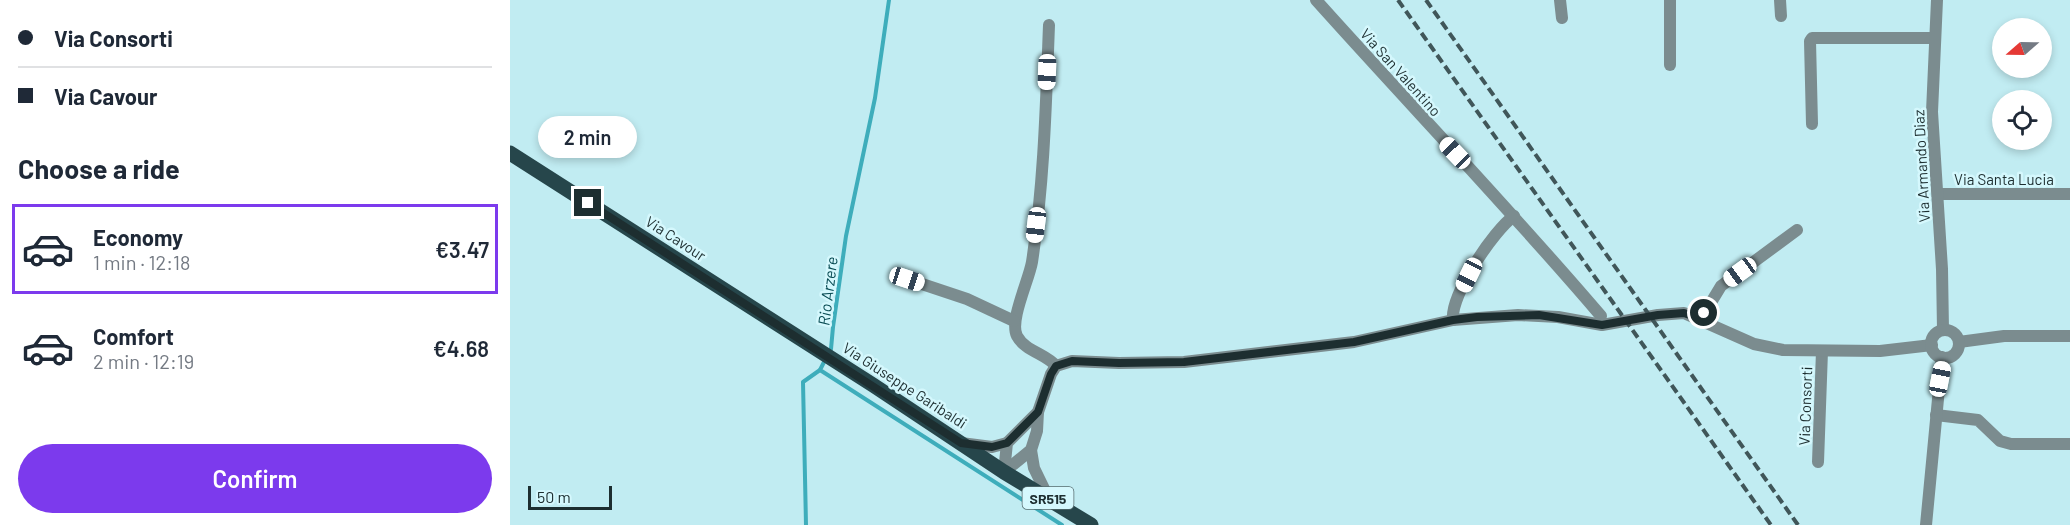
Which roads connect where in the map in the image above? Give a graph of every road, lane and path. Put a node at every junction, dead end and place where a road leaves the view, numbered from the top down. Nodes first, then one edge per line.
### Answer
1 (1316, 0) edge
2 (1560, 0) edge
3 (1670, 0) edge
4 (1780, 0) edge
5 (1937, 0) edge
6 (1780, 16) dead end
7 (1562, 18) dead end
8 (1049, 25) dead end
9 (1934, 38) junction
10 (1670, 65) dead end
11 (1812, 124) dead end
12 (510, 153) edge
13 (1938, 194) junction
14 (2070, 194) edge
15 (1514, 216) junction
16 (1797, 231) dead end
17 (907, 279) dead end
18 (1601, 316) dead end
19 (1701, 319) junction
20 (1453, 320) junction
21 (1014, 321) junction
22 (1943, 330) junction
23 (2070, 336) edge
24 (1959, 342) junction
25 (1932, 345) junction
26 (1822, 351) junction
27 (827, 356) joint
28 (1942, 357) junction
29 (1056, 366) junction
30 (1038, 412) junction
31 (1936, 415) junction
32 (961, 443) junction
33 (1007, 443) junction
34 (2070, 444) edge
35 (1031, 450) junction
36 (1818, 462) dead end
37 (1004, 472) junction
38 (1049, 499) junction
39 (1091, 525) edge
40 (1926, 525) edge

1 - 15 street, Via San Valentino
2 - 7 street
3 - 10 street
4 - 6 street
5 - 9 street, Via Armando Diaz
8 - 21 street
9 - 11 street
9 - 13 street, Via Armando Diaz
12 - 27 main road, Via Cavour / SR515
13 - 14 street, Via Santa Lucia
13 - 22 street, Via Armando Diaz
15 - 18 street, Via San Valentino
15 - 20 street
16 - 19 street
17 - 21 street
19 - 20 street, Via Consorti
19 - 26 street, Via Consorti
20 - 29 street, Via Consorti
21 - 29 street
22 - 24 street
22 - 25 street
23 - 24 street
24 - 28 street
25 - 26 street, Via Consorti
25 - 28 street
26 - 36 street, Via Consorti
27 - 32 main road, Via Giuseppe Garibaldi / SR515
28 - 31 street
29 - 30 street
30 - 33 street
30 - 35 street
31 - 34 street
31 - 40 street
32 - 33 street
32 - 37 main road, Via Giuseppe Garibaldi / SR515
33 - 37 street
35 - 37 street
35 - 38 street
37 - 38 main road, Via Giuseppe Garibaldi / SR515
38 - 39 main road, Via Giuseppe Garibaldi / SR515

